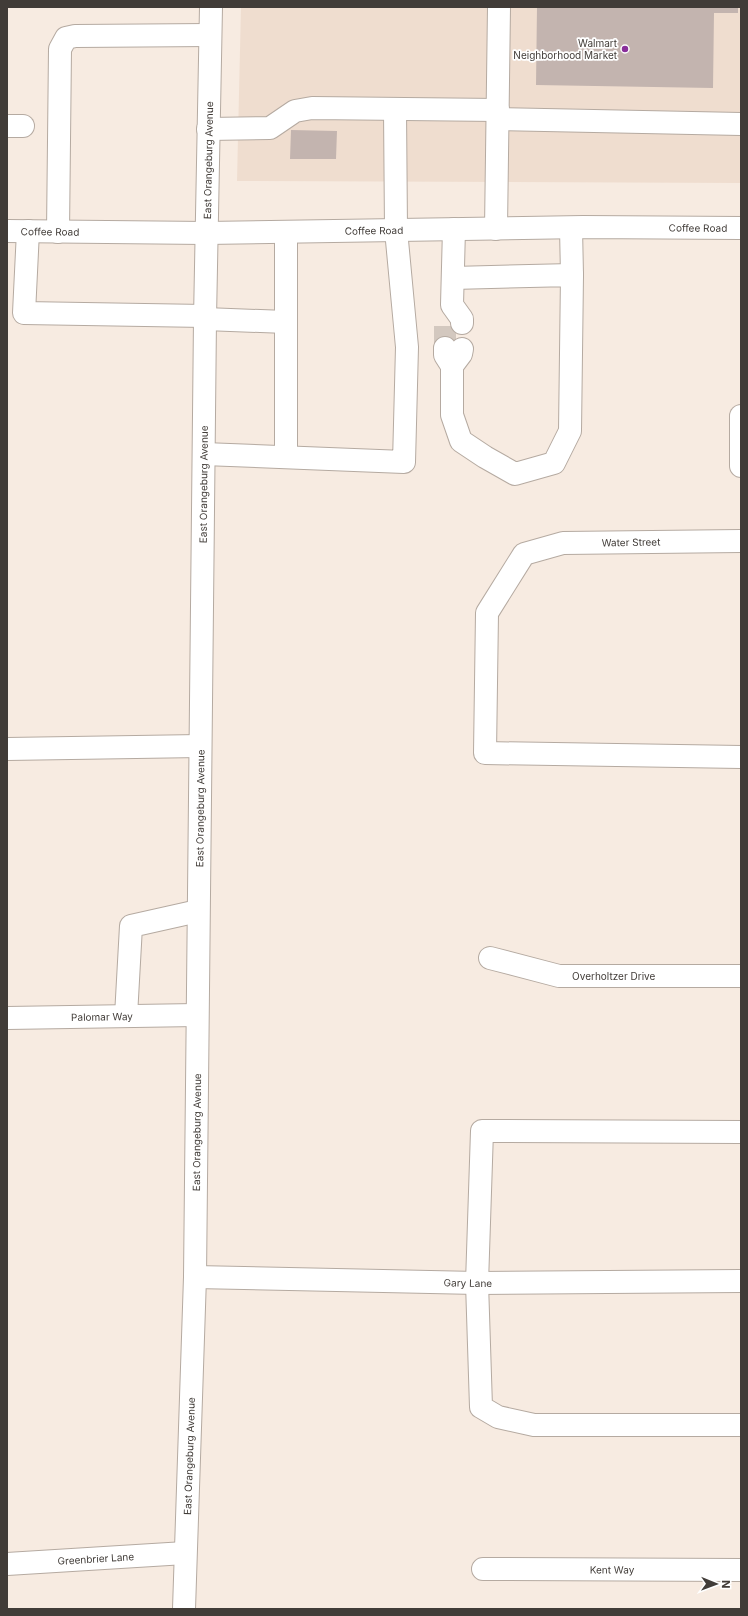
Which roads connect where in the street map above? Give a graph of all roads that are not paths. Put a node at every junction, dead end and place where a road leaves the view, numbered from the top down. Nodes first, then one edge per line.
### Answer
1 (211, 7) edge
2 (499, 7) edge
3 (210, 35) junction
4 (395, 110) junction
5 (498, 114) junction
6 (741, 124) edge
7 (208, 129) junction
8 (571, 228) junction
9 (741, 228) edge
10 (454, 229) junction
11 (496, 229) junction
12 (396, 230) junction
13 (17, 231) edge
14 (58, 232) junction
15 (286, 232) junction
16 (206, 233) junction
17 (572, 275) junction
18 (453, 278) junction
19 (453, 317) tunnel mouth
20 (205, 318) junction
21 (286, 322) junction
22 (453, 354) tunnel mouth
23 (741, 416) edge
24 (741, 437) edge
25 (204, 454) junction
26 (286, 457) junction
27 (741, 466) edge
28 (741, 541) edge
29 (200, 746) junction
30 (7, 749) edge
31 (741, 757) edge
32 (198, 911) junction
33 (490, 958) dead end
34 (741, 976) edge
35 (197, 1015) junction
36 (126, 1016) junction
37 (7, 1018) edge
38 (741, 1132) edge
39 (195, 1276) junction
40 (741, 1281) edge
41 (477, 1283) junction
42 (741, 1425) edge
43 (185, 1553) junction
44 (7, 1564) edge
45 (484, 1569) dead end
46 (741, 1570) edge
47 (184, 1609) edge

1 - 3 street, East Orangeburg Avenue
2 - 5 street
3 - 7 street, East Orangeburg Avenue
3 - 14 street
4 - 5 street
4 - 7 street
4 - 12 street
5 - 6 street
5 - 11 street
7 - 16 street, East Orangeburg Avenue
8 - 9 street, Coffee Road
8 - 11 street, Coffee Road
8 - 17 street
10 - 11 street, Coffee Road
10 - 12 street, Coffee Road
10 - 18 street
12 - 15 street, Coffee Road
12 - 26 street
13 - 14 street, Coffee Road
13 - 20 street
14 - 16 street, Coffee Road
15 - 16 street, Coffee Road
15 - 21 street
16 - 20 street, East Orangeburg Avenue
17 - 18 street
17 - 22 street
18 - 19 street
20 - 21 street
20 - 25 street, East Orangeburg Avenue
21 - 26 street
23 - 24 street
24 - 27 street
25 - 26 street
25 - 29 street, East Orangeburg Avenue
28 - 31 street, Water Street
29 - 30 street
29 - 32 street, East Orangeburg Avenue
32 - 35 street, East Orangeburg Avenue
32 - 36 street
33 - 34 street, Overholtzer Drive
35 - 36 street, Palomar Way
35 - 39 street, East Orangeburg Avenue
36 - 37 street, Palomar Way
38 - 41 street
39 - 41 street, Gary Lane
39 - 43 street, East Orangeburg Avenue
40 - 41 street, Gary Lane
41 - 42 street
43 - 44 street, Greenbrier Lane
43 - 47 street, East Orangeburg Avenue
45 - 46 street, Kent Way

